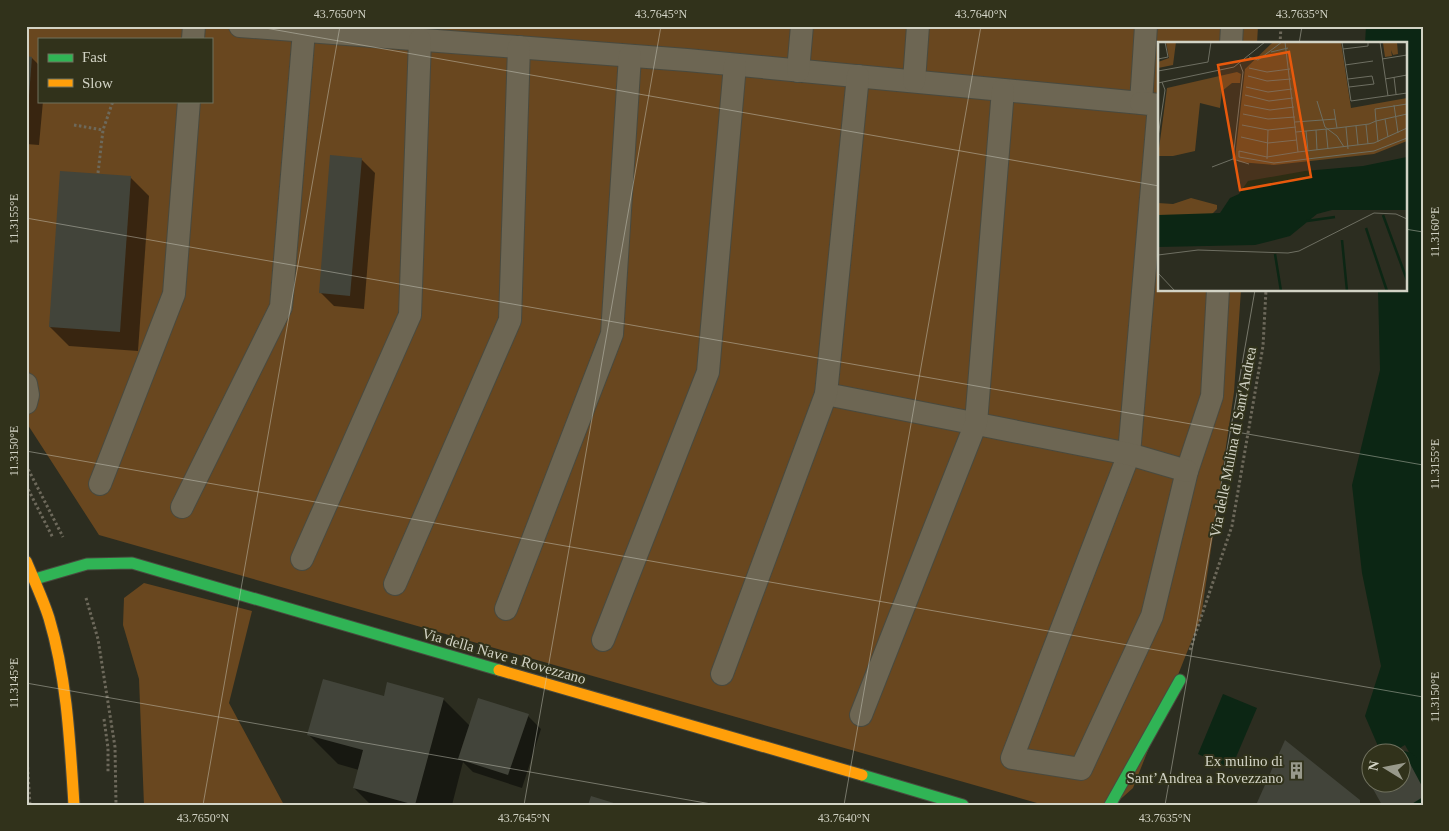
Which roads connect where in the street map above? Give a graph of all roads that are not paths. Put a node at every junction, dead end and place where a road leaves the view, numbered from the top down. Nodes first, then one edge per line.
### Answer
1 (240, 26) edge
2 (802, 26) edge
3 (918, 26) edge
4 (1146, 26) edge
5 (1232, 26) edge
6 (304, 31) junction
7 (420, 40) junction
8 (1231, 42) edge
9 (519, 48) junction
10 (630, 56) junction
11 (735, 65) junction
12 (798, 71) junction
13 (858, 76) junction
14 (914, 81) junction
15 (1003, 90) junction
16 (189, 102) edge
17 (1153, 104) edge
18 (1218, 291) edge
19 (26, 384) edge
20 (826, 394) junction
21 (26, 403) edge
22 (976, 423) junction
23 (1129, 454) junction
24 (1187, 471) junction
25 (100, 484) dead end
26 (182, 507) dead end
27 (302, 559) dead end
28 (26, 561) edge
29 (35, 579) junction
30 (395, 584) dead end
31 (506, 609) dead end
32 (602, 640) dead end
33 (722, 674) dead end
34 (1180, 680) road end
35 (860, 715) dead end
36 (74, 805) edge
37 (963, 805) edge
38 (1110, 805) edge

1 - 6 lane
2 - 12 lane
3 - 14 lane
4 - 17 lane
5 - 8 lane
6 - 7 lane
6 - 26 lane
7 - 9 lane
7 - 27 lane
9 - 10 lane
9 - 30 lane
10 - 11 lane
10 - 31 lane
11 - 12 lane
11 - 32 lane
12 - 13 lane
13 - 14 lane
13 - 20 lane
14 - 15 lane
15 - 17 lane
15 - 22 lane
16 - 25 lane
17 - 23 lane
18 - 24 lane
19 - 21 lane
20 - 22 lane
20 - 33 lane
22 - 23 lane
22 - 35 lane
23 - 24 lane
23 - 24 lane
28 - 29 street
29 - 36 street
29 - 37 street, Via della Nave a Rovezzano
34 - 38 street

